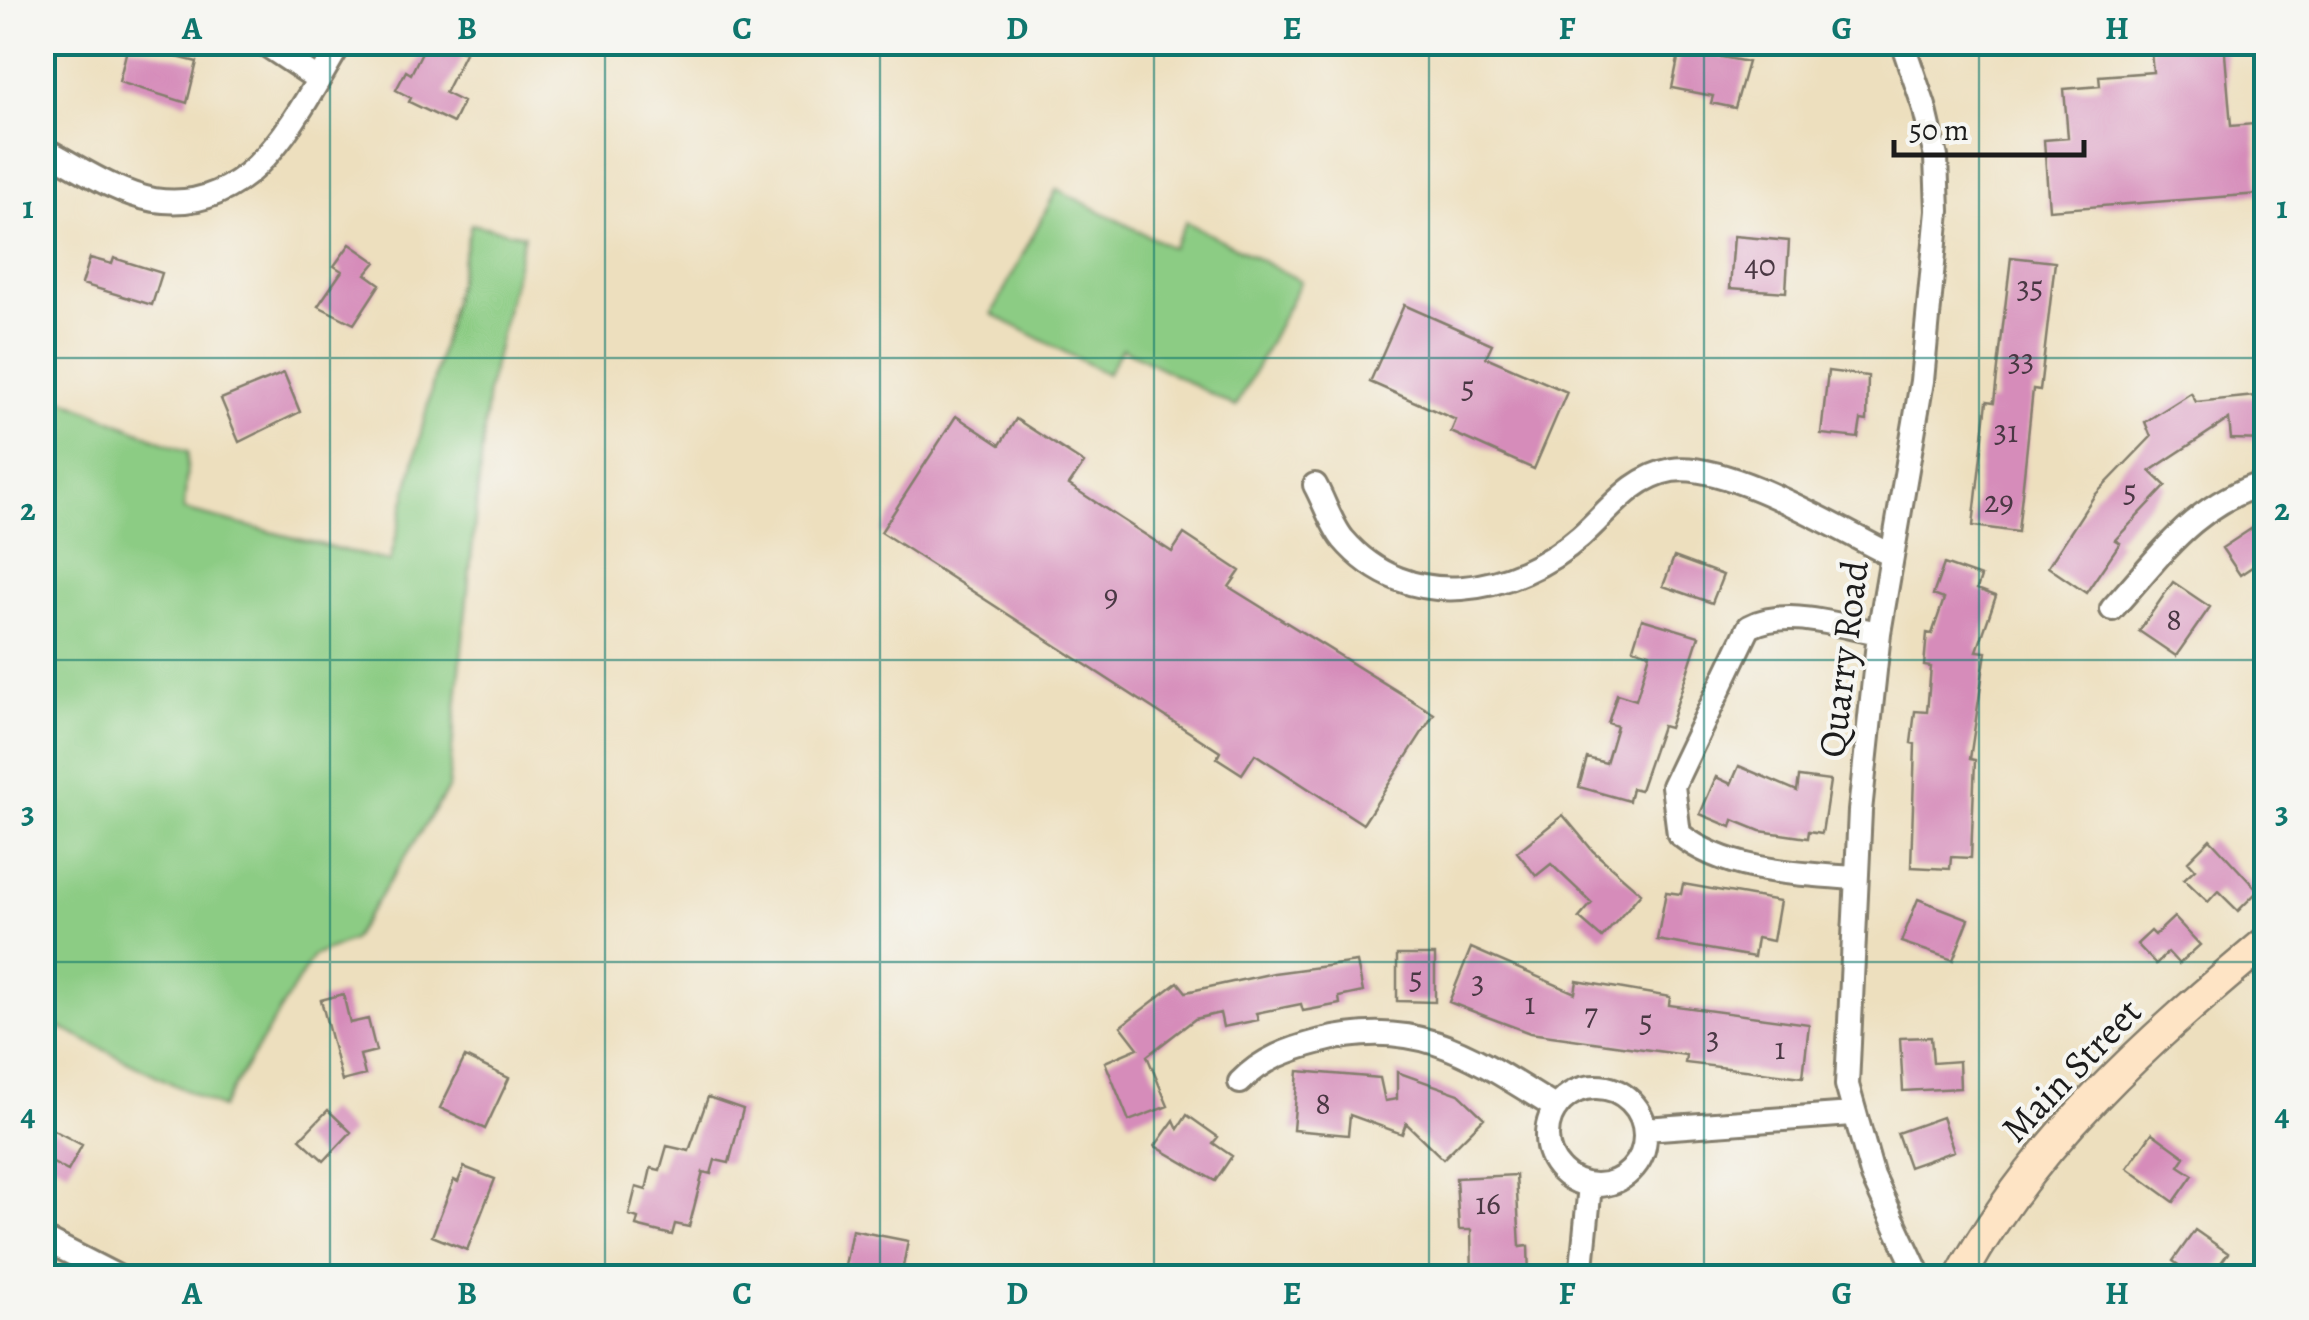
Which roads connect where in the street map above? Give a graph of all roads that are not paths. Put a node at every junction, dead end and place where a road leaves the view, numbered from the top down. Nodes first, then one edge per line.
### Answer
1 (262, 42) edge
2 (340, 42) edge
3 (1902, 42) edge
4 (318, 79) junction
5 (42, 148) edge
6 (2266, 482) edge
7 (1316, 484) dead end
8 (1890, 555) junction
9 (2112, 609) dead end
10 (1879, 633) junction
11 (1856, 878) junction
12 (2266, 942) edge
13 (1240, 1082) dead end
14 (1556, 1108) junction
15 (1852, 1114) junction
16 (1645, 1129) junction
17 (1590, 1185) junction
18 (42, 1238) edge
19 (120, 1278) edge
20 (1581, 1278) edge
21 (1920, 1278) edge
22 (1960, 1278) edge

1 - 4 street
2 - 4 street
3 - 8 street, Quarry Road
4 - 5 street
6 - 9 street
7 - 8 street
8 - 10 street, Quarry Road
10 - 11 street, Quarry Road
10 - 11 street
11 - 15 street, Quarry Road
12 - 22 main road, Main Street
13 - 14 street
14 - 16 street
14 - 17 street
15 - 16 street
15 - 21 street, Quarry Road
16 - 17 street
17 - 20 street
18 - 19 street

